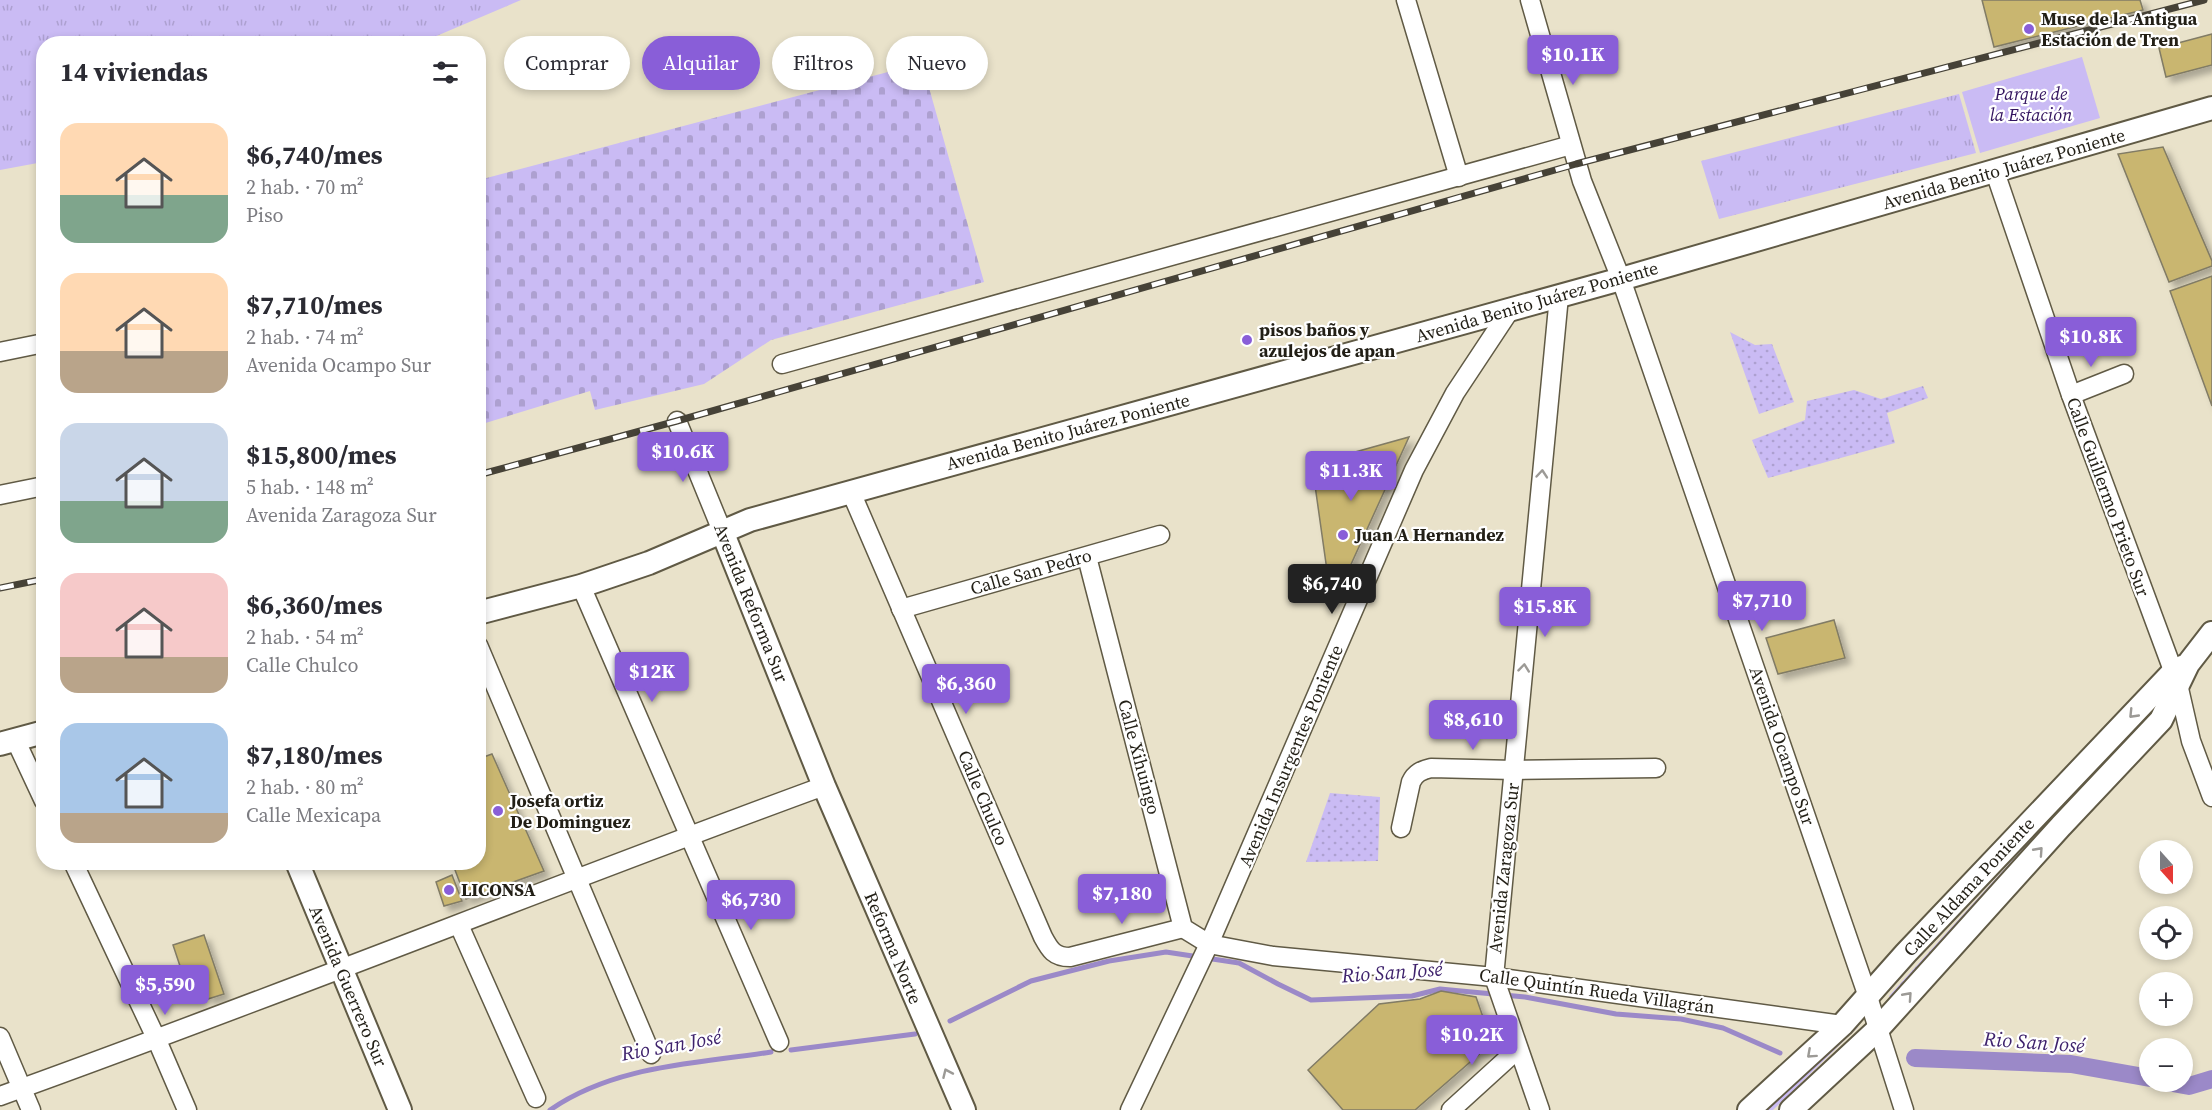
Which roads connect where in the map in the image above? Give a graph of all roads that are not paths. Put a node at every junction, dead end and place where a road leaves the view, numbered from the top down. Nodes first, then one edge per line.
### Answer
1 (1406, 0) edge
2 (1530, 0) edge
3 (2212, 108) edge
4 (1571, 145) junction
5 (1995, 172) junction
6 (1459, 177) junction
7 (1621, 279) junction
8 (1559, 296) junction
9 (1510, 310) junction
10 (36, 345) edge
11 (0, 352) edge
12 (782, 364) dead end
13 (2124, 374) dead end
14 (2071, 395) junction
15 (677, 421) dead end
16 (36, 488) edge
17 (851, 492) junction
18 (0, 495) edge
19 (722, 531) junction
20 (1160, 534) dead end
21 (1087, 557) junction
22 (581, 586) junction
23 (901, 609) junction
24 (486, 611) edge
25 (2212, 633) edge
26 (486, 664) edge
27 (2180, 673) junction
28 (36, 734) edge
29 (7, 741) edge
30 (1656, 768) dead end
31 (1514, 770) junction
32 (824, 786) junction
33 (36, 788) edge
34 (2212, 797) edge
35 (1401, 828) dead end
36 (690, 835) junction
37 (77, 870) edge
38 (300, 870) edge
39 (578, 877) junction
40 (459, 925) junction
41 (1183, 928) junction
42 (1208, 947) junction
43 (342, 968) junction
44 (1495, 983) junction
45 (1868, 997) junction
46 (1842, 1025) junction
47 (1877, 1030) junction
48 (0, 1037) edge
49 (156, 1038) junction
50 (778, 1042) dead end
51 (1518, 1050) junction
52 (651, 1054) dead end
53 (22, 1088) junction
54 (0, 1096) edge
55 (536, 1098) dead end
56 (31, 1110) edge
57 (187, 1110) edge
58 (400, 1110) edge
59 (964, 1110) edge
60 (1130, 1110) edge
61 (1450, 1110) edge
62 (1540, 1110) edge
63 (1749, 1110) edge
64 (1791, 1110) edge
65 (1904, 1110) edge

1 - 6 street
2 - 4 street, Avenida Ocampo Sur
3 - 5 main road, Avenida Benito Juárez Poniente
4 - 6 street
4 - 7 street, Avenida Ocampo Sur
5 - 7 main road, Avenida Benito Juárez Poniente
5 - 14 street, Calle Guillermo Prieto Sur
6 - 12 street
7 - 8 main road, Avenida Benito Juárez Poniente
7 - 45 street, Avenida Ocampo Sur
8 - 9 main road, Avenida Benito Juárez Poniente
31 -> 8 street, Avenida Zaragoza Sur
9 - 17 main road, Avenida Benito Juárez Poniente
9 - 42 street, Avenida Insurgentes Poniente
10 - 11 street
13 - 14 street
14 - 27 street, Calle Guillermo Prieto Sur
15 - 19 street, Avenida Reforma Sur
16 - 18 street
17 - 19 main road, Avenida Benito Juárez Poniente
17 - 23 street, Calle Chulco
19 - 22 main road, Avenida Benito Juárez Poniente
19 - 32 main road, Avenida Reforma Sur
20 - 21 street, Calle San Pedro
21 - 23 street, Calle San Pedro
21 - 41 street, Calle Xihuingo
22 - 24 main road, Avenida Benito Juárez Poniente
22 - 36 street
23 - 41 street, Calle Chulco
25 - 27 main road, Calle Aldama Poniente
26 - 39 street
27 - 34 street, Calle Guillermo Prieto Sur
27 -> 45 main road, Calle Aldama Poniente
47 -> 27 main road, Calle Aldama Poniente
28 - 29 main road
29 - 33 street
30 - 31 street
31 - 35 street
31 - 44 street, Avenida Zaragoza Sur
32 - 36 street
59 -> 32 main road, Reforma Norte
36 - 39 street
36 - 50 street
37 - 49 street
38 - 43 main road, Avenida Guerrero Sur
39 - 40 street
39 - 52 street
40 - 43 street
40 - 55 street
41 - 42 street
42 - 44 street, Calle Quintín Rueda Villagrán
42 - 60 street, Avenida Insurgentes Poniente
43 - 49 street
43 - 58 main road, Avenida Guerrero Sur
44 - 46 street, Calle Quintín Rueda Villagrán
44 - 51 street, Avenida Zaragoza Sur
45 - 46 main road, Calle Aldama Poniente
45 - 47 street, Avenida Ocampo Sur
46 -> 63 main road, Calle Aldama Poniente
47 - 64 main road, Calle Aldama Poniente
47 - 65 street, Avenida Ocampo Sur
48 - 53 street
49 - 53 street
49 - 57 street
51 - 61 street
51 - 62 street, Avenida Zaragoza Sur
53 - 54 street
53 - 56 street

